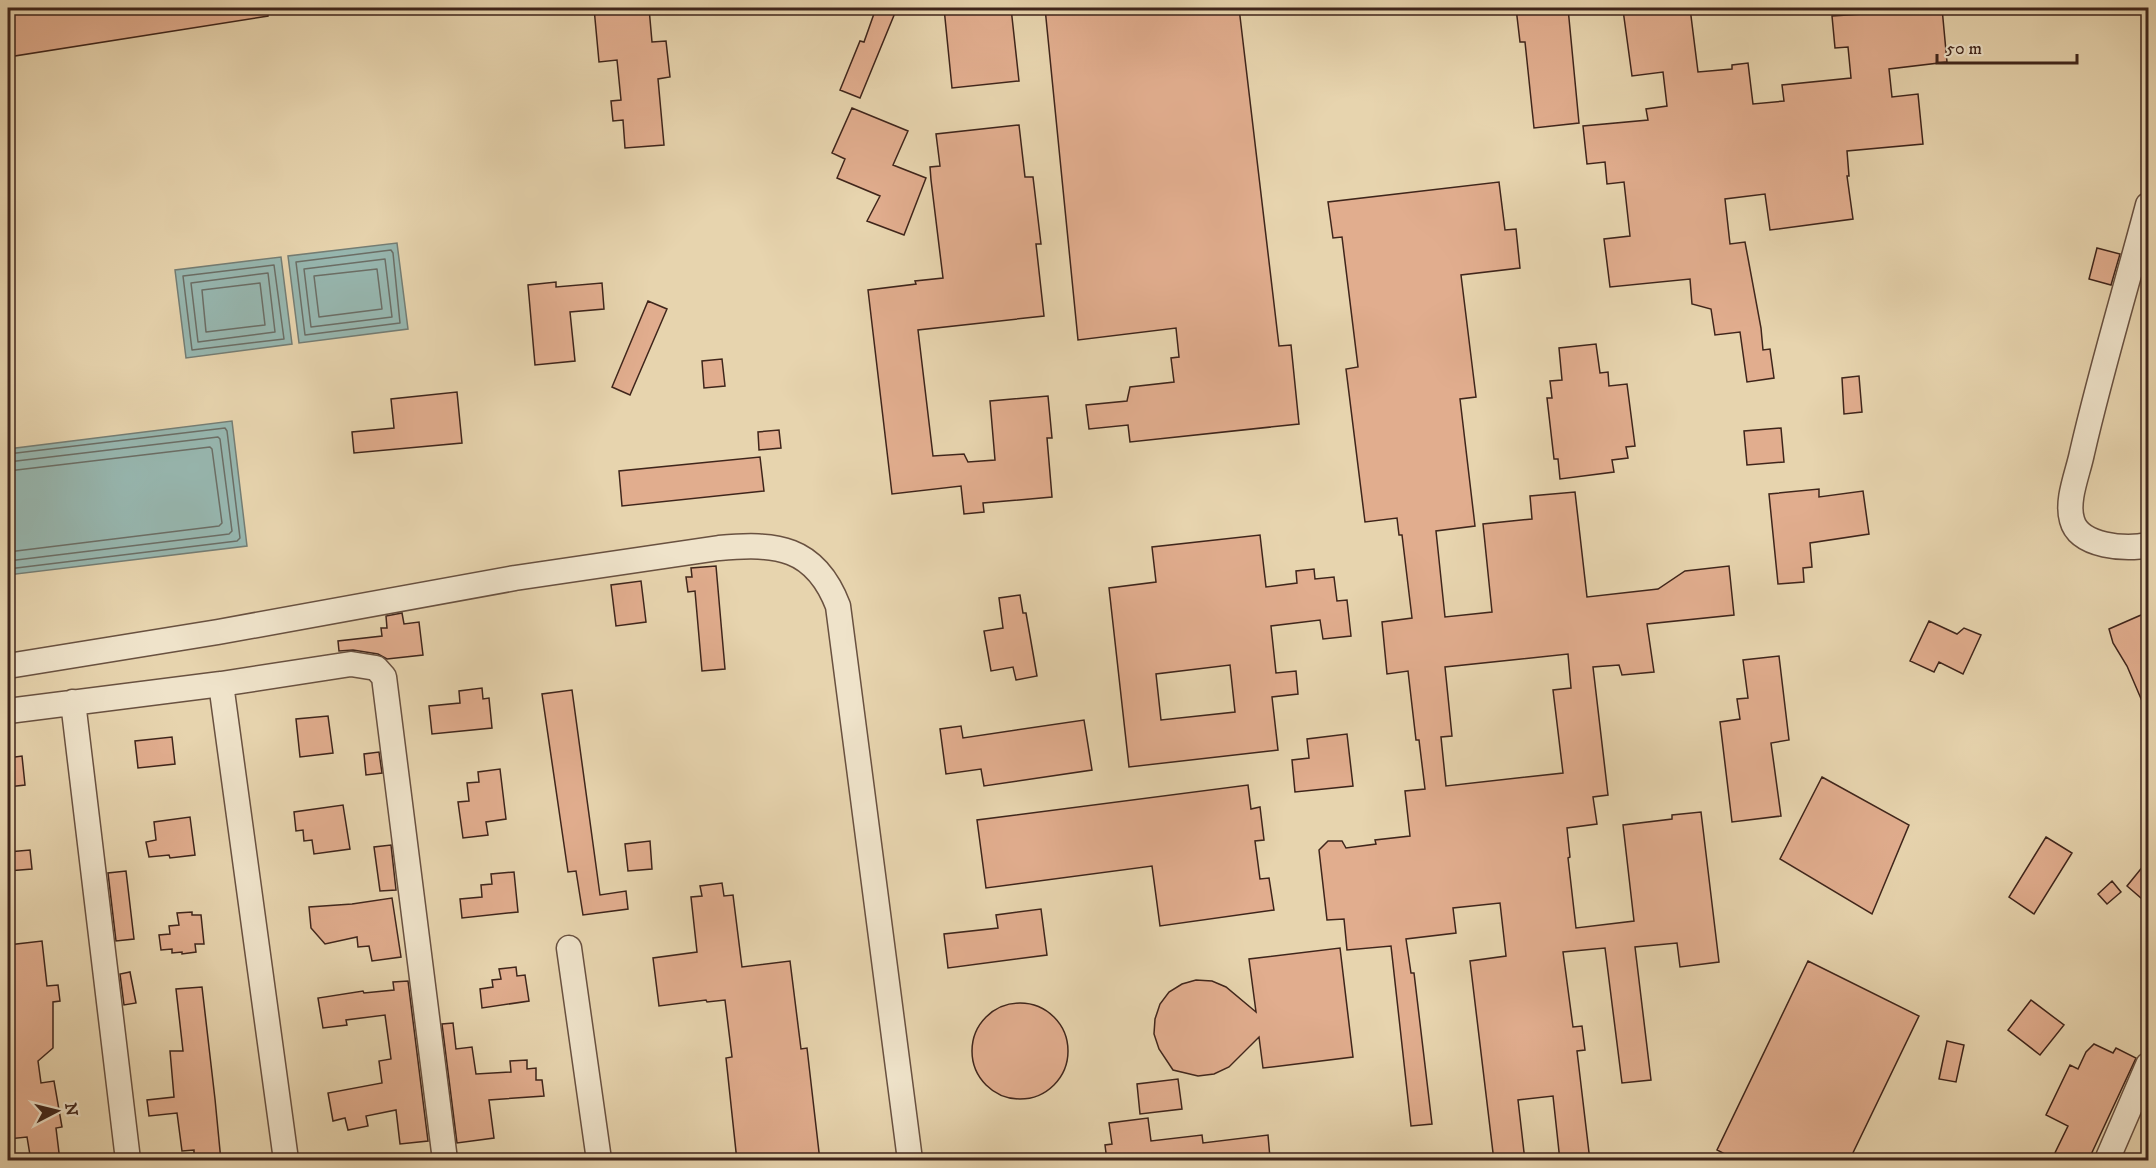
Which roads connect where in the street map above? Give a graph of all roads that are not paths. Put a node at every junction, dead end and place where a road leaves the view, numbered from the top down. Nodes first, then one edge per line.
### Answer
1 (2148, 205) edge
2 (2148, 545) edge
3 (8, 666) edge
4 (221, 684) junction
5 (73, 702) junction
6 (8, 711) edge
7 (569, 948) dead end
8 (2148, 1065) edge
9 (128, 1161) edge
10 (286, 1161) edge
11 (445, 1161) edge
12 (599, 1161) edge
13 (910, 1161) edge
14 (2107, 1161) edge

1 - 2 street
3 - 13 street
4 - 5 street
4 - 10 street
4 - 11 street
5 - 6 street
5 - 9 street
7 - 12 street
8 - 14 street

